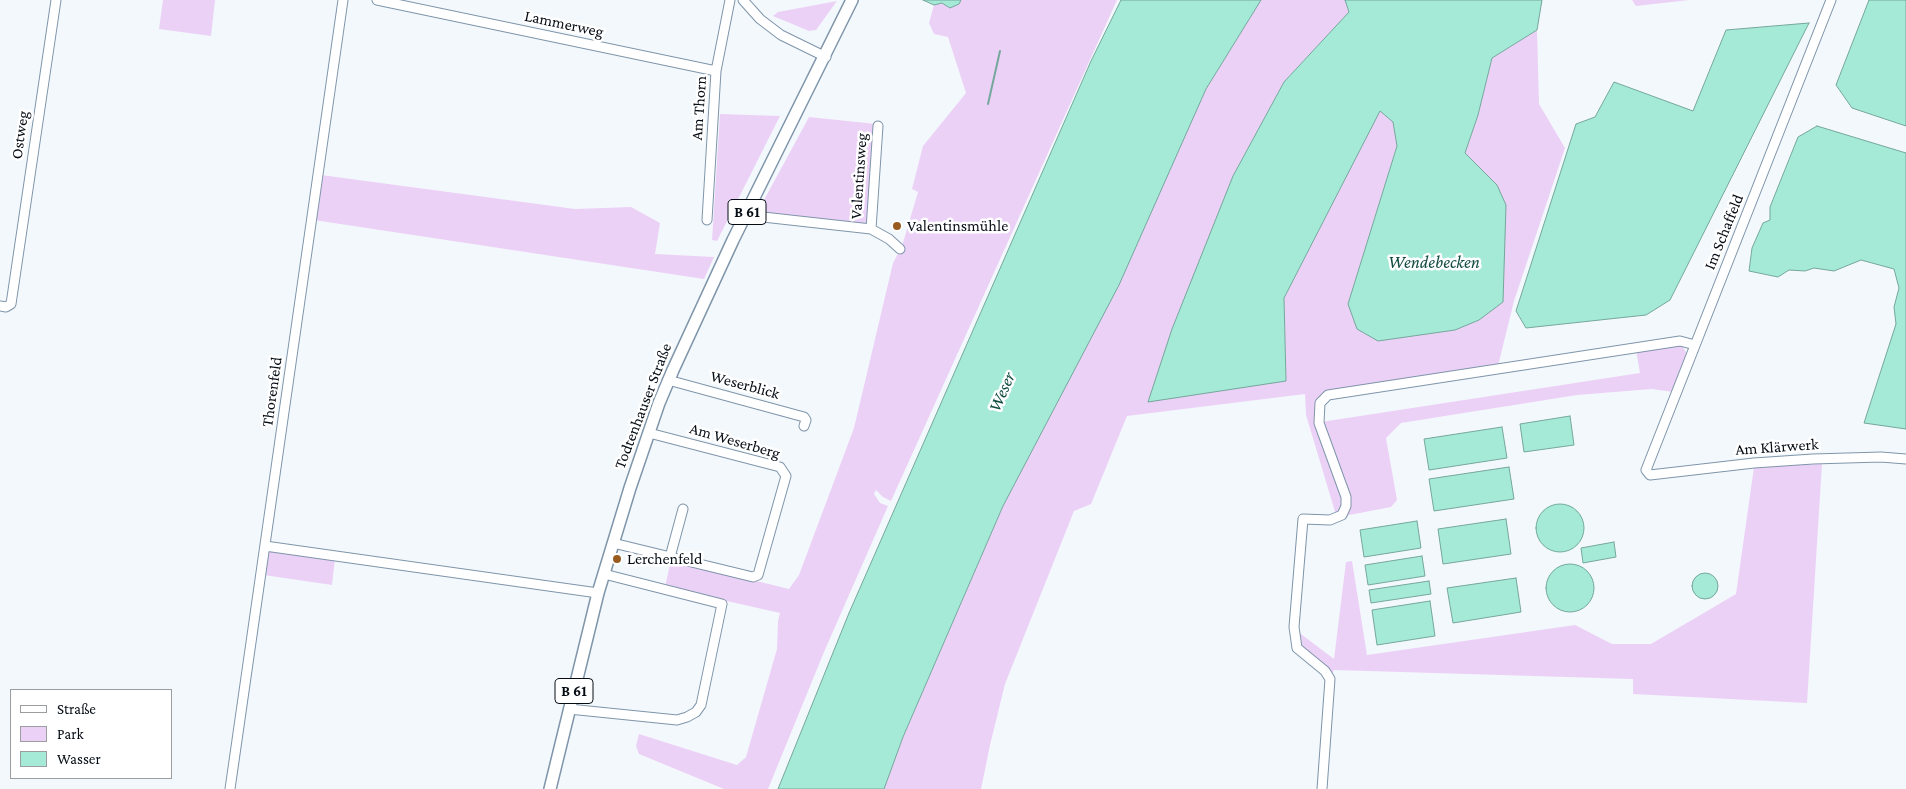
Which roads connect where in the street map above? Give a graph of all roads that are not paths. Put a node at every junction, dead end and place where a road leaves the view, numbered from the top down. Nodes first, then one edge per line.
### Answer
1 (56, 0) edge
2 (343, 0) edge
3 (377, 0) edge
4 (730, 0) edge
5 (743, 0) edge
6 (1831, 0) edge
7 (850, 5) edge
8 (826, 57) junction
9 (716, 71) junction
10 (878, 126) dead end
11 (745, 215) junction
12 (707, 220) dead end
13 (870, 229) junction
14 (900, 249) dead end
15 (0, 306) edge
16 (1695, 345) junction
17 (668, 380) junction
18 (804, 426) dead end
19 (649, 433) junction
20 (1906, 458) edge
21 (1650, 475) joint
22 (683, 509) dead end
23 (613, 543) junction
24 (265, 546) junction
25 (670, 557) junction
26 (604, 574) junction
27 (598, 593) junction
28 (570, 708) junction
29 (230, 789) edge
30 (550, 789) edge
31 (1322, 789) edge

1 - 15 street, Ostweg
2 - 24 street, Thorenfeld
3 - 9 street, Lammerweg
4 - 9 street, Am Thorn
5 - 8 street
6 - 16 street, Im Schaffeld
7 - 8 main road, B 61
8 - 11 main road, Todtenhauser Straße / B 61
9 - 12 street, Am Thorn
10 - 13 street, Valentinsweg
11 - 13 street, Valentinsweg
11 - 17 main road, Todtenhauser Straße / B 61
13 - 14 street, Valentinsweg
16 - 21 street, Im Schaffeld
16 - 31 street
17 - 18 street, Weserblick
17 - 19 main road, Todtenhauser Straße / B 61
19 - 23 main road, Todtenhauser Straße / B 61
19 - 25 street, Am Weserberg
20 - 21 street, Am Klärwerk
22 - 25 street
23 - 25 street
23 - 26 main road, Todtenhauser Straße / B 61
24 - 27 street
24 - 29 street, Thorenfeld
26 - 27 main road, Todtenhauser Straße / B 61
26 - 28 street
27 - 28 main road, Todtenhauser Straße / B 61
28 - 30 main road, Todtenhauser Straße / B 61

